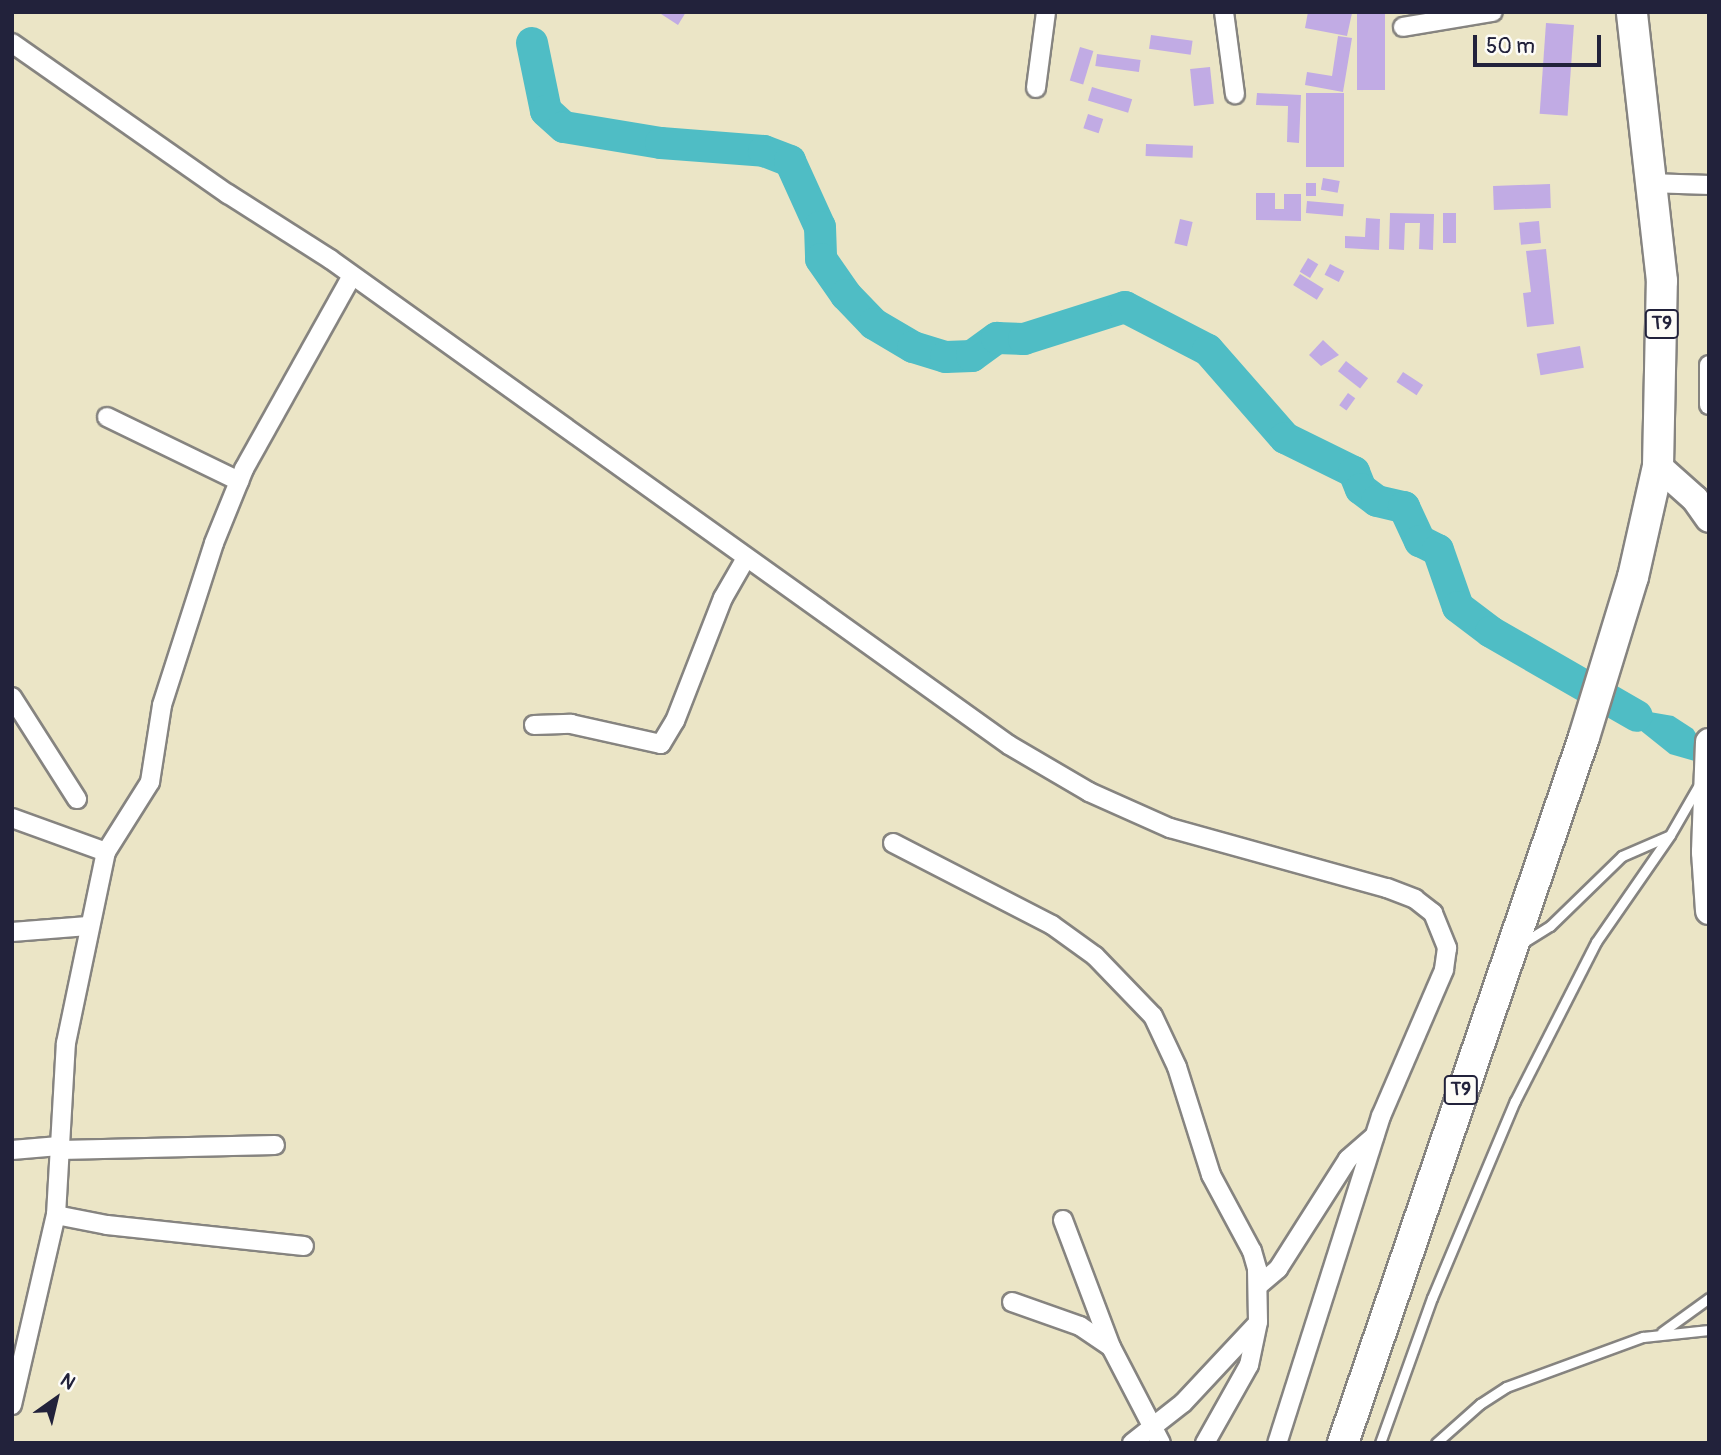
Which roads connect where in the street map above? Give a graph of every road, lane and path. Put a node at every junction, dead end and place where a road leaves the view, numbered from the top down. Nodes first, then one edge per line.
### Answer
1 (1046, 12) edge
2 (1224, 12) edge
3 (1493, 12) edge
4 (1632, 12) edge
5 (1404, 27) dead end
6 (12, 43) edge
7 (1036, 88) dead end
8 (1235, 94) dead end
9 (1649, 183) junction
10 (1709, 184) edge
11 (352, 276) junction
12 (1709, 365) edge
13 (1709, 405) edge
14 (107, 417) dead end
15 (1658, 466) junction
16 (239, 481) junction
17 (1709, 519) edge
18 (746, 558) junction
19 (12, 697) edge
20 (534, 724) dead end
21 (1709, 742) edge
22 (1707, 770) edge
23 (77, 799) dead end
24 (12, 818) edge
25 (1670, 835) junction
26 (893, 844) dead end
27 (106, 852) junction
28 (1709, 911) edge
29 (88, 926) junction
30 (12, 932) edge
31 (1510, 950) junction
32 (1374, 1136) junction
33 (275, 1145) dead end
34 (60, 1148) junction
35 (12, 1150) edge
36 (56, 1215) junction
37 (1063, 1220) dead end
38 (304, 1246) dead end
39 (1259, 1285) junction
40 (1709, 1298) edge
41 (1012, 1302) dead end
42 (1258, 1322) junction
43 (1709, 1330) edge
44 (1662, 1332) junction
45 (20, 1338) edge
46 (1111, 1347) junction
47 (12, 1405) edge
48 (1150, 1428) junction
49 (1132, 1443) edge
50 (1161, 1443) edge
51 (1205, 1443) edge
52 (1277, 1443) edge
53 (1343, 1443) edge
54 (1380, 1443) edge
55 (1436, 1443) edge

1 - 7 street
2 - 8 street
3 - 5 street
4 - 9 highway, T9
6 - 11 street
9 - 10 street
9 - 15 highway, T9
11 - 16 street
11 - 18 street
12 - 13 street
14 - 16 street
15 - 17 main road
15 - 31 highway, T9
16 - 27 street
18 - 20 street
18 - 32 street
19 - 23 street
21 - 22 main road
22 - 25 lane
22 - 28 main road
24 - 27 street
25 - 31 lane
25 - 54 lane
26 - 39 street
27 - 29 street
29 - 30 street
29 - 34 street
31 - 53 highway, T9
32 - 39 street
32 - 52 street
33 - 34 street
34 - 35 street
34 - 36 street
36 - 38 street
36 - 45 street
37 - 46 street
39 - 42 street
40 - 44 lane
41 - 46 street
42 - 48 street
42 - 51 street
43 - 44 lane
44 - 55 lane
45 - 47 street
46 - 48 street
48 - 49 street
48 - 50 street

